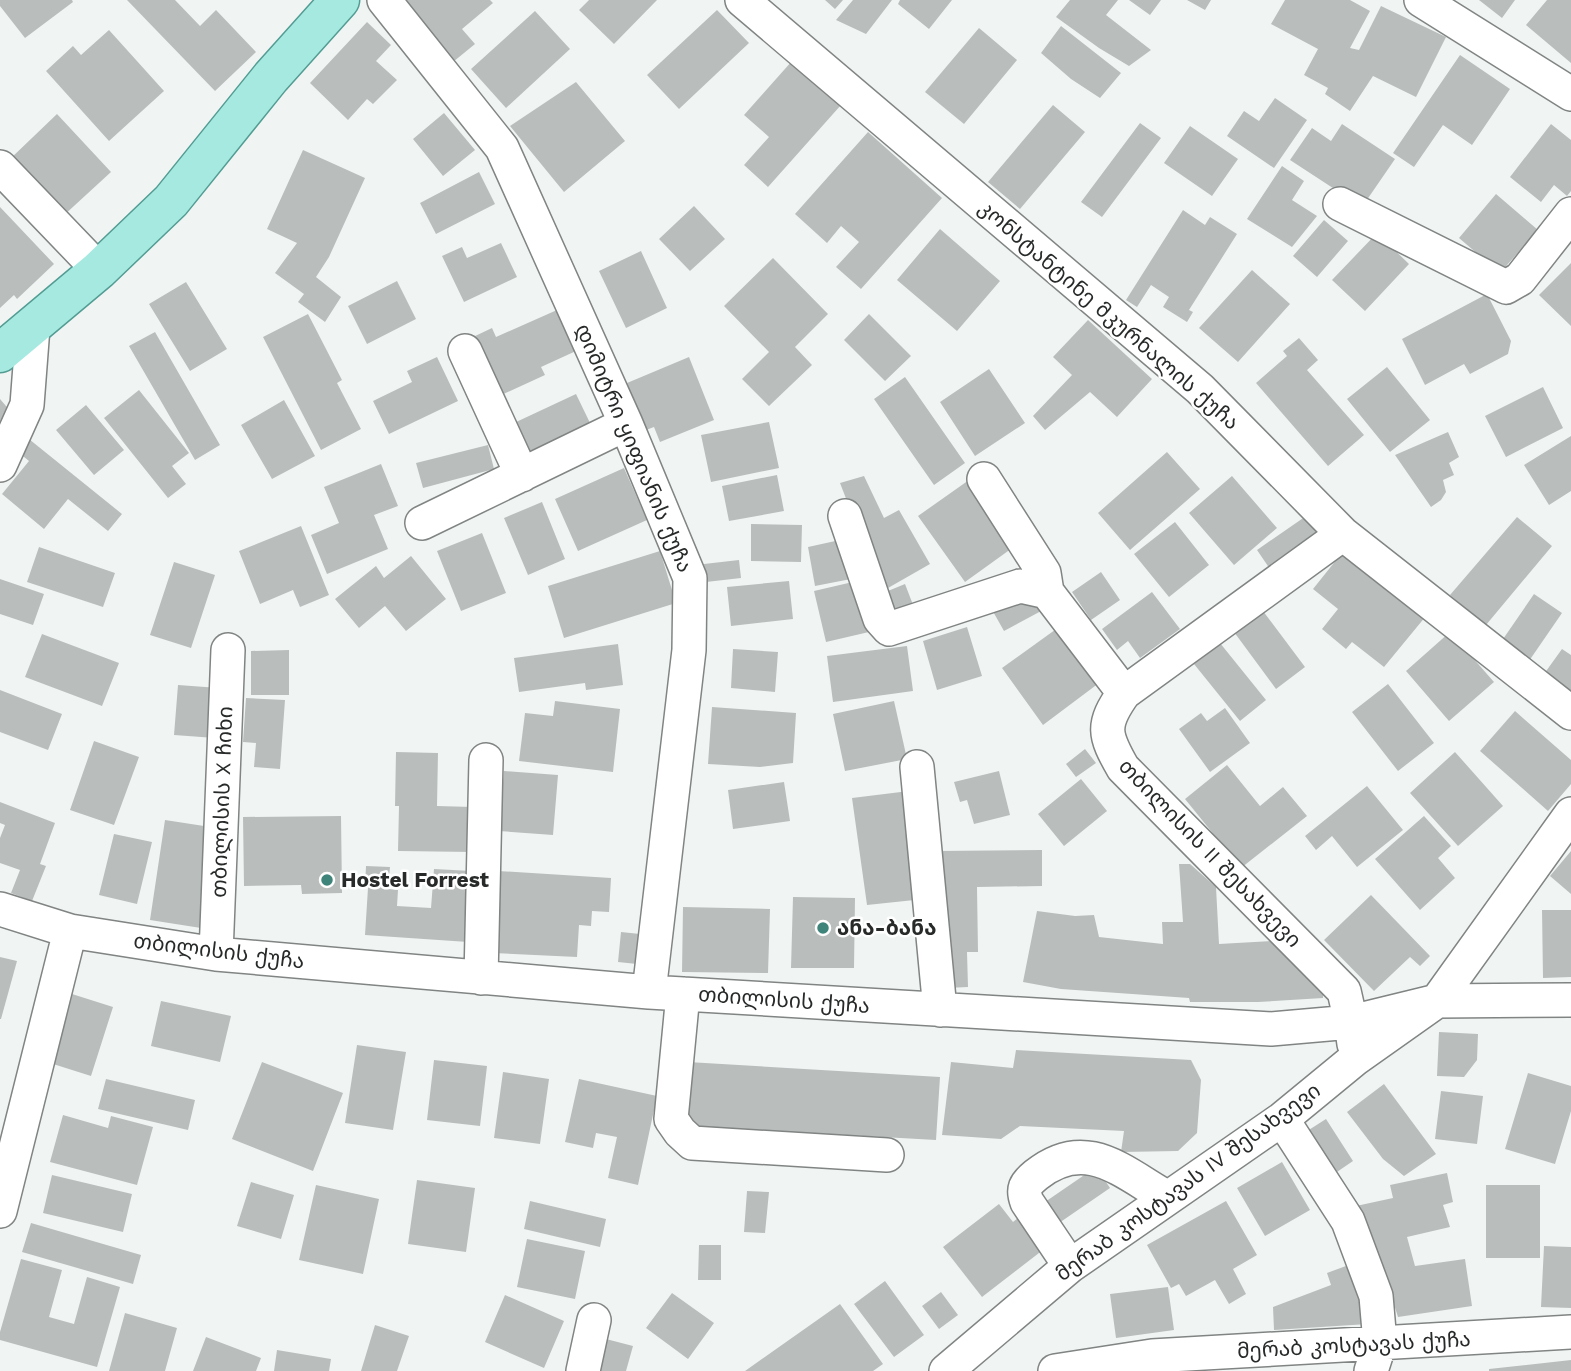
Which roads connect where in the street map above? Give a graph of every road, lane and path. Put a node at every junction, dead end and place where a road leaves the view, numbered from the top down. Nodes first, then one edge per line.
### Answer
1 (340, 0) edge
2 (384, 0) edge
3 (742, 0) edge
4 (1421, 0) edge
5 (1571, 94) edge
6 (0, 167) edge
7 (1340, 204) dead end
8 (1571, 214) edge
9 (99, 270) junction
10 (33, 327) junction
11 (465, 351) dead end
12 (0, 353) edge
13 (626, 424) junction
14 (0, 465) edge
15 (522, 475) junction
16 (984, 479) dead end
17 (845, 516) dead end
18 (422, 523) dead end
19 (1343, 534) junction
20 (1047, 592) junction
21 (228, 650) dead end
22 (1124, 693) junction
23 (1571, 713) edge
24 (485, 760) dead end
25 (917, 767) dead end
26 (1571, 814) edge
27 (0, 909) edge
28 (70, 931) junction
29 (216, 954) junction
30 (481, 978) junction
31 (649, 992) junction
32 (683, 994) junction
33 (1571, 1000) edge
34 (1437, 1001) junction
35 (940, 1010) junction
36 (1351, 1022) junction
37 (1355, 1059) junction
38 (1282, 1119) junction
39 (887, 1155) dead end
40 (1168, 1198) junction
41 (0, 1211) edge
42 (1070, 1266) junction
43 (594, 1320) dead end
44 (1571, 1332) edge
45 (1376, 1357) edge
46 (583, 1371) edge
47 (946, 1371) edge
48 (1055, 1371) edge

1 - 9 main road
2 - 13 street, დიმიტრი ყიფიანის ქუჩა
3 - 19 street, კონსტანტინე მკურნალის ქუჩა
4 - 5 street
6 - 9 street
7 - 8 street
9 - 10 main road
10 - 12 main road
10 - 14 street
11 - 15 street
13 - 15 street
13 - 31 street, დიმიტრი ყიფიანის ქუჩა
15 - 18 street
16 - 20 street
17 - 20 street
19 - 22 street, თბილისის II შესახვევი
19 - 23 street, კონსტანტინე მკურნალის ქუჩა
20 - 22 street
21 - 29 street, თბილისის X ჩიხი
22 - 36 street, თბილისის II შესახვევი
24 - 30 street
25 - 35 street
26 - 34 street, მერაბ კოსტავას IV შესახვევი
27 - 28 street, თბილისის ქუჩა
28 - 29 street, თბილისის ქუჩა
28 - 41 street
29 - 30 street, თბილისის ქუჩა
30 - 31 street, თბილისის ქუჩა
31 - 32 street, თბილისის ქუჩა
32 - 35 street, თბილისის ქუჩა
32 - 39 street
33 - 34 street, თბილისის ქუჩა
34 - 36 street, თბილისის ქუჩა
34 - 37 street, მერაბ კოსტავას IV შესახვევი
35 - 36 street, თბილისის ქუჩა
36 - 37 street, თბილისის II შესახვევი
37 - 38 street, მერაბ კოსტავას IV შესახვევი
38 - 40 street, მერაბ კოსტავას IV შესახვევი
38 - 45 street
40 - 42 street, მერაბ კოსტავას IV შესახვევი
40 - 42 street
42 - 47 street, მერაბ კოსტავას IV შესახვევი
43 - 46 street
44 - 45 street, მერაბ კოსტავას ქუჩა
45 - 48 street, მერაბ კოსტავას ქუჩა

